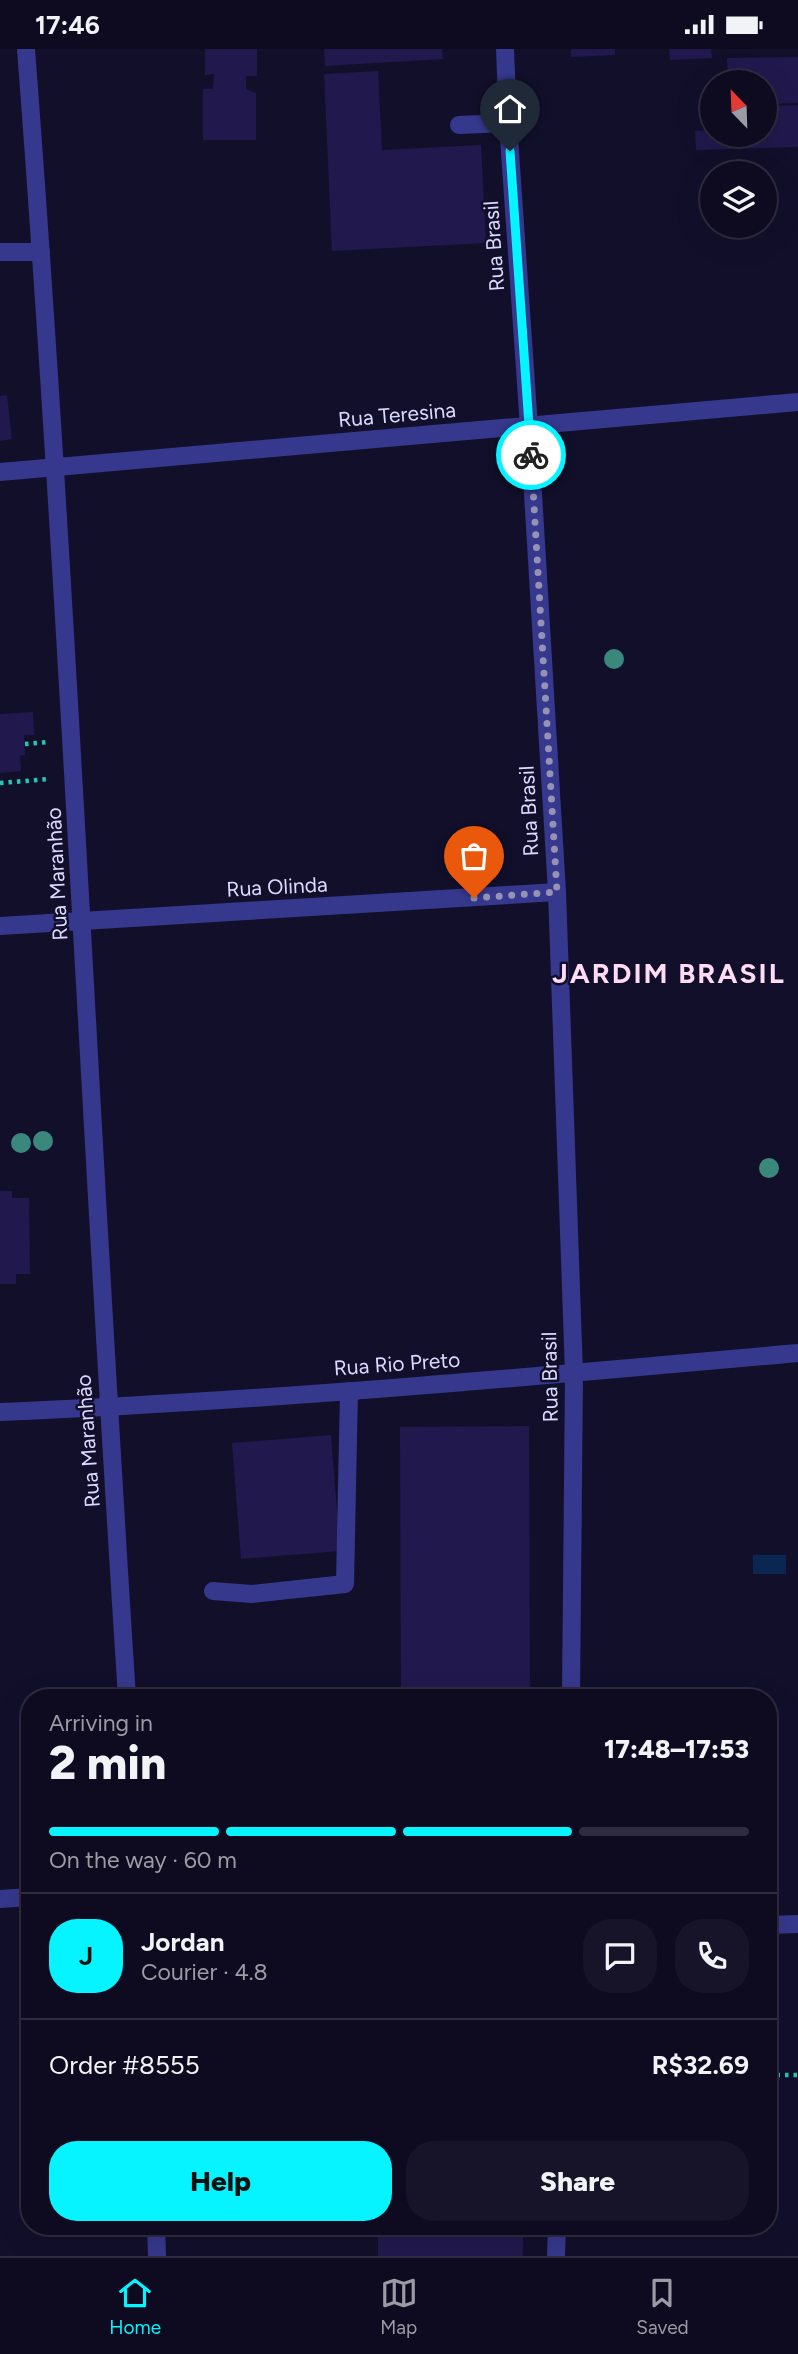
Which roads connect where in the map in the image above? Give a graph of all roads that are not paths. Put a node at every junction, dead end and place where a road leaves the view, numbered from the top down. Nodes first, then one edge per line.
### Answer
1 (26, 49) edge
2 (505, 49) edge
3 (508, 124) junction
4 (459, 125) dead end
5 (0, 252) edge
6 (41, 252) junction
7 (798, 402) edge
8 (529, 427) junction
9 (56, 467) junction
10 (0, 472) edge
11 (557, 892) junction
12 (82, 921) junction
13 (0, 926) edge
14 (798, 1353) edge
15 (574, 1373) junction
16 (349, 1391) junction
17 (108, 1408) junction
18 (0, 1412) edge
19 (213, 1591) dead end
20 (126, 1689) edge
21 (571, 1689) edge
22 (21, 1898) edge
23 (0, 1899) edge
24 (798, 1924) edge
25 (777, 1925) edge
26 (157, 2235) edge
27 (557, 2235) edge
28 (158, 2256) edge
29 (556, 2256) edge

1 - 6 street, Rua Maranhão
2 - 3 street, Rua Brasil
3 - 4 street
3 - 8 street, Rua Brasil
5 - 6 street
6 - 9 street, Rua Maranhão
7 - 8 street, Rua Teresina
8 - 9 street, Rua Teresina
8 - 11 street, Rua Brasil
9 - 10 street, Rua Teresina
9 - 12 street, Rua Maranhão
11 - 12 street, Rua Olinda
11 - 15 street, Rua Brasil
12 - 13 street, Rua Olinda
12 - 17 street, Rua Maranhão
14 - 15 street, Rua Rio Preto
15 - 16 street, Rua Rio Preto
15 - 21 street, Rua Brasil
16 - 17 street, Rua Rio Preto
16 - 19 street
17 - 18 street, Rua Rio Preto
17 - 20 street, Rua Maranhão
22 - 23 street
24 - 25 street
26 - 28 street
27 - 29 street

